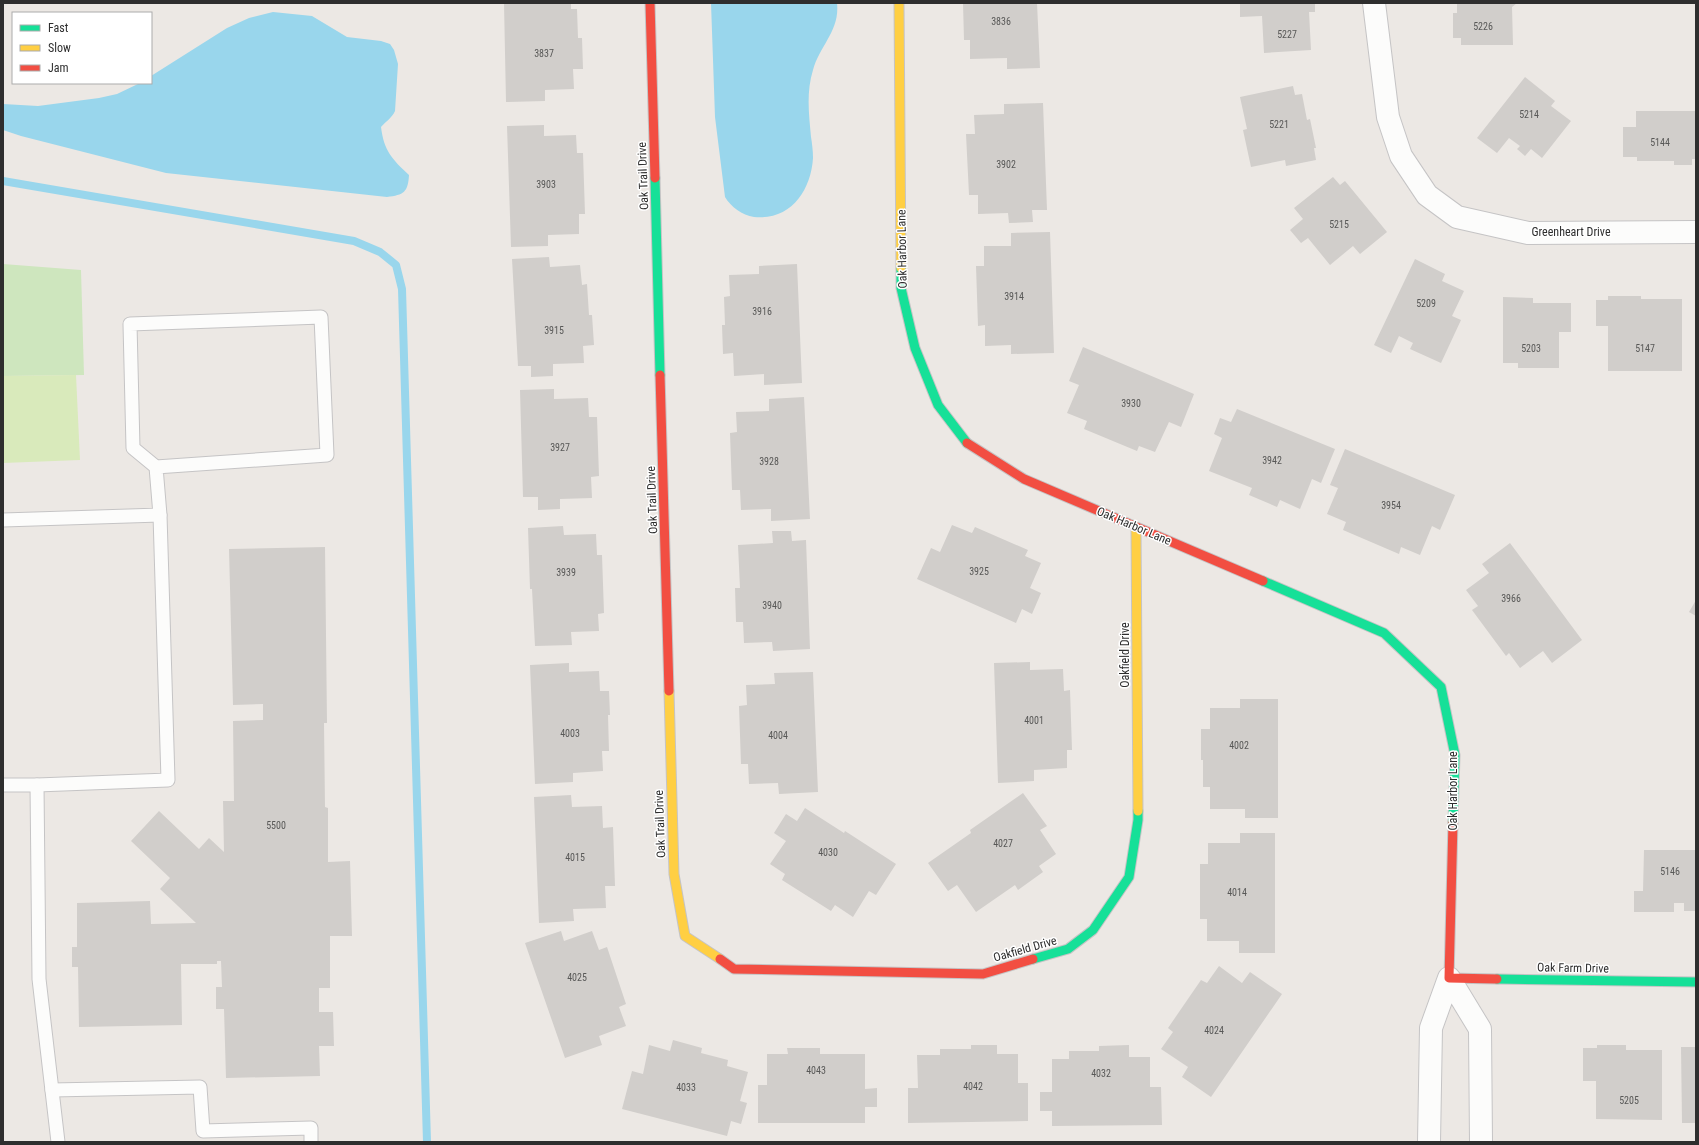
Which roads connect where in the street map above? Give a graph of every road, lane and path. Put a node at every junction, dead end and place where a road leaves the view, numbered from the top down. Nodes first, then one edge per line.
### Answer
1 (650, 3) edge
2 (899, 3) edge
3 (1376, 10) edge
4 (1696, 232) edge
5 (156, 467) junction
6 (160, 515) junction
7 (3, 520) edge
8 (1136, 527) junction
9 (3, 785) edge
10 (37, 785) junction
11 (734, 969) joint
12 (1449, 978) junction
13 (1696, 982) edge
14 (52, 1090) junction
15 (203, 1137) edge
16 (58, 1142) edge
17 (311, 1142) edge
18 (1429, 1142) edge
19 (1481, 1142) edge

1 - 11 street, Oak Trail Drive
2 - 8 street, Oak Harbor Lane
3 - 4 street, Greenheart Drive
5 - 5 lane
5 - 6 lane
6 - 7 lane
6 - 10 lane
8 - 11 street, Oakfield Drive
8 - 12 street, Oak Harbor Lane
9 - 10 lane
10 - 14 lane
12 - 13 street, Oak Farm Drive
12 - 18 street, Oak Harbor Lane
12 - 19 street
14 - 15 lane
14 - 16 lane
15 - 17 lane

